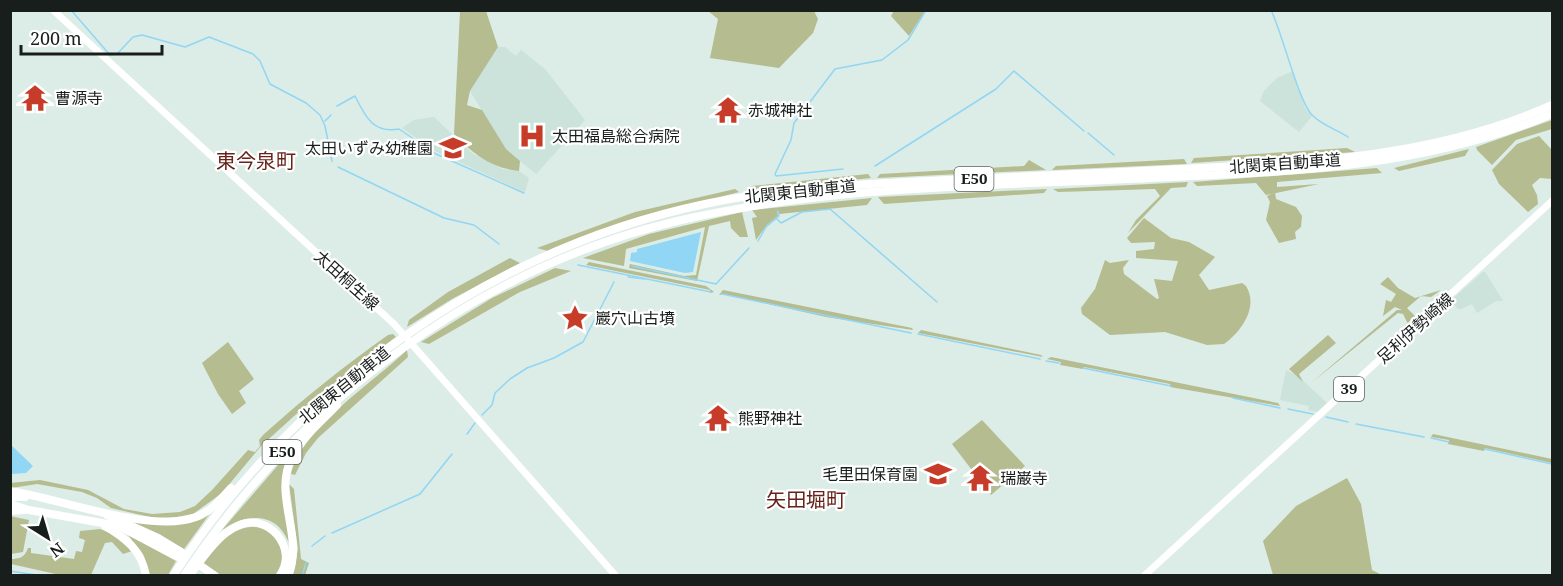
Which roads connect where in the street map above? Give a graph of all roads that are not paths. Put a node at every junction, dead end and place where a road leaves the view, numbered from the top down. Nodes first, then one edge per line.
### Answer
1 (53, 10) edge
2 (1552, 105) edge
3 (1552, 114) edge
4 (1552, 201) edge
5 (387, 360) junction
6 (294, 426) junction
7 (10, 491) edge
8 (10, 497) edge
9 (32, 497) junction
10 (10, 504) edge
11 (29, 510) junction
12 (10, 511) edge
13 (104, 513) junction
14 (101, 523) junction
15 (202, 571) edge
16 (146, 576) edge
17 (173, 576) edge
18 (184, 576) edge
19 (189, 576) edge
20 (215, 576) edge
21 (280, 576) edge
22 (288, 576) edge
23 (616, 576) edge
24 (1144, 576) edge

1 - 23 main road, 太田桐生線
2 - 6 highway, 北関東自動車道 / E50
3 - 5 highway, 北関東自動車道 / E50
4 - 24 main road, 足利伊勢崎線 / 39
5 - 18 highway, 北関東自動車道 / E50
5 - 22 highway
6 - 13 highway
6 - 17 highway, 北関東自動車道 / E50
7 - 9 highway
8 - 9 highway
9 - 13 highway
10 - 11 highway
11 - 12 highway
11 - 14 highway
13 - 14 highway
14 - 16 highway
15 - 20 highway
19 - 21 highway

